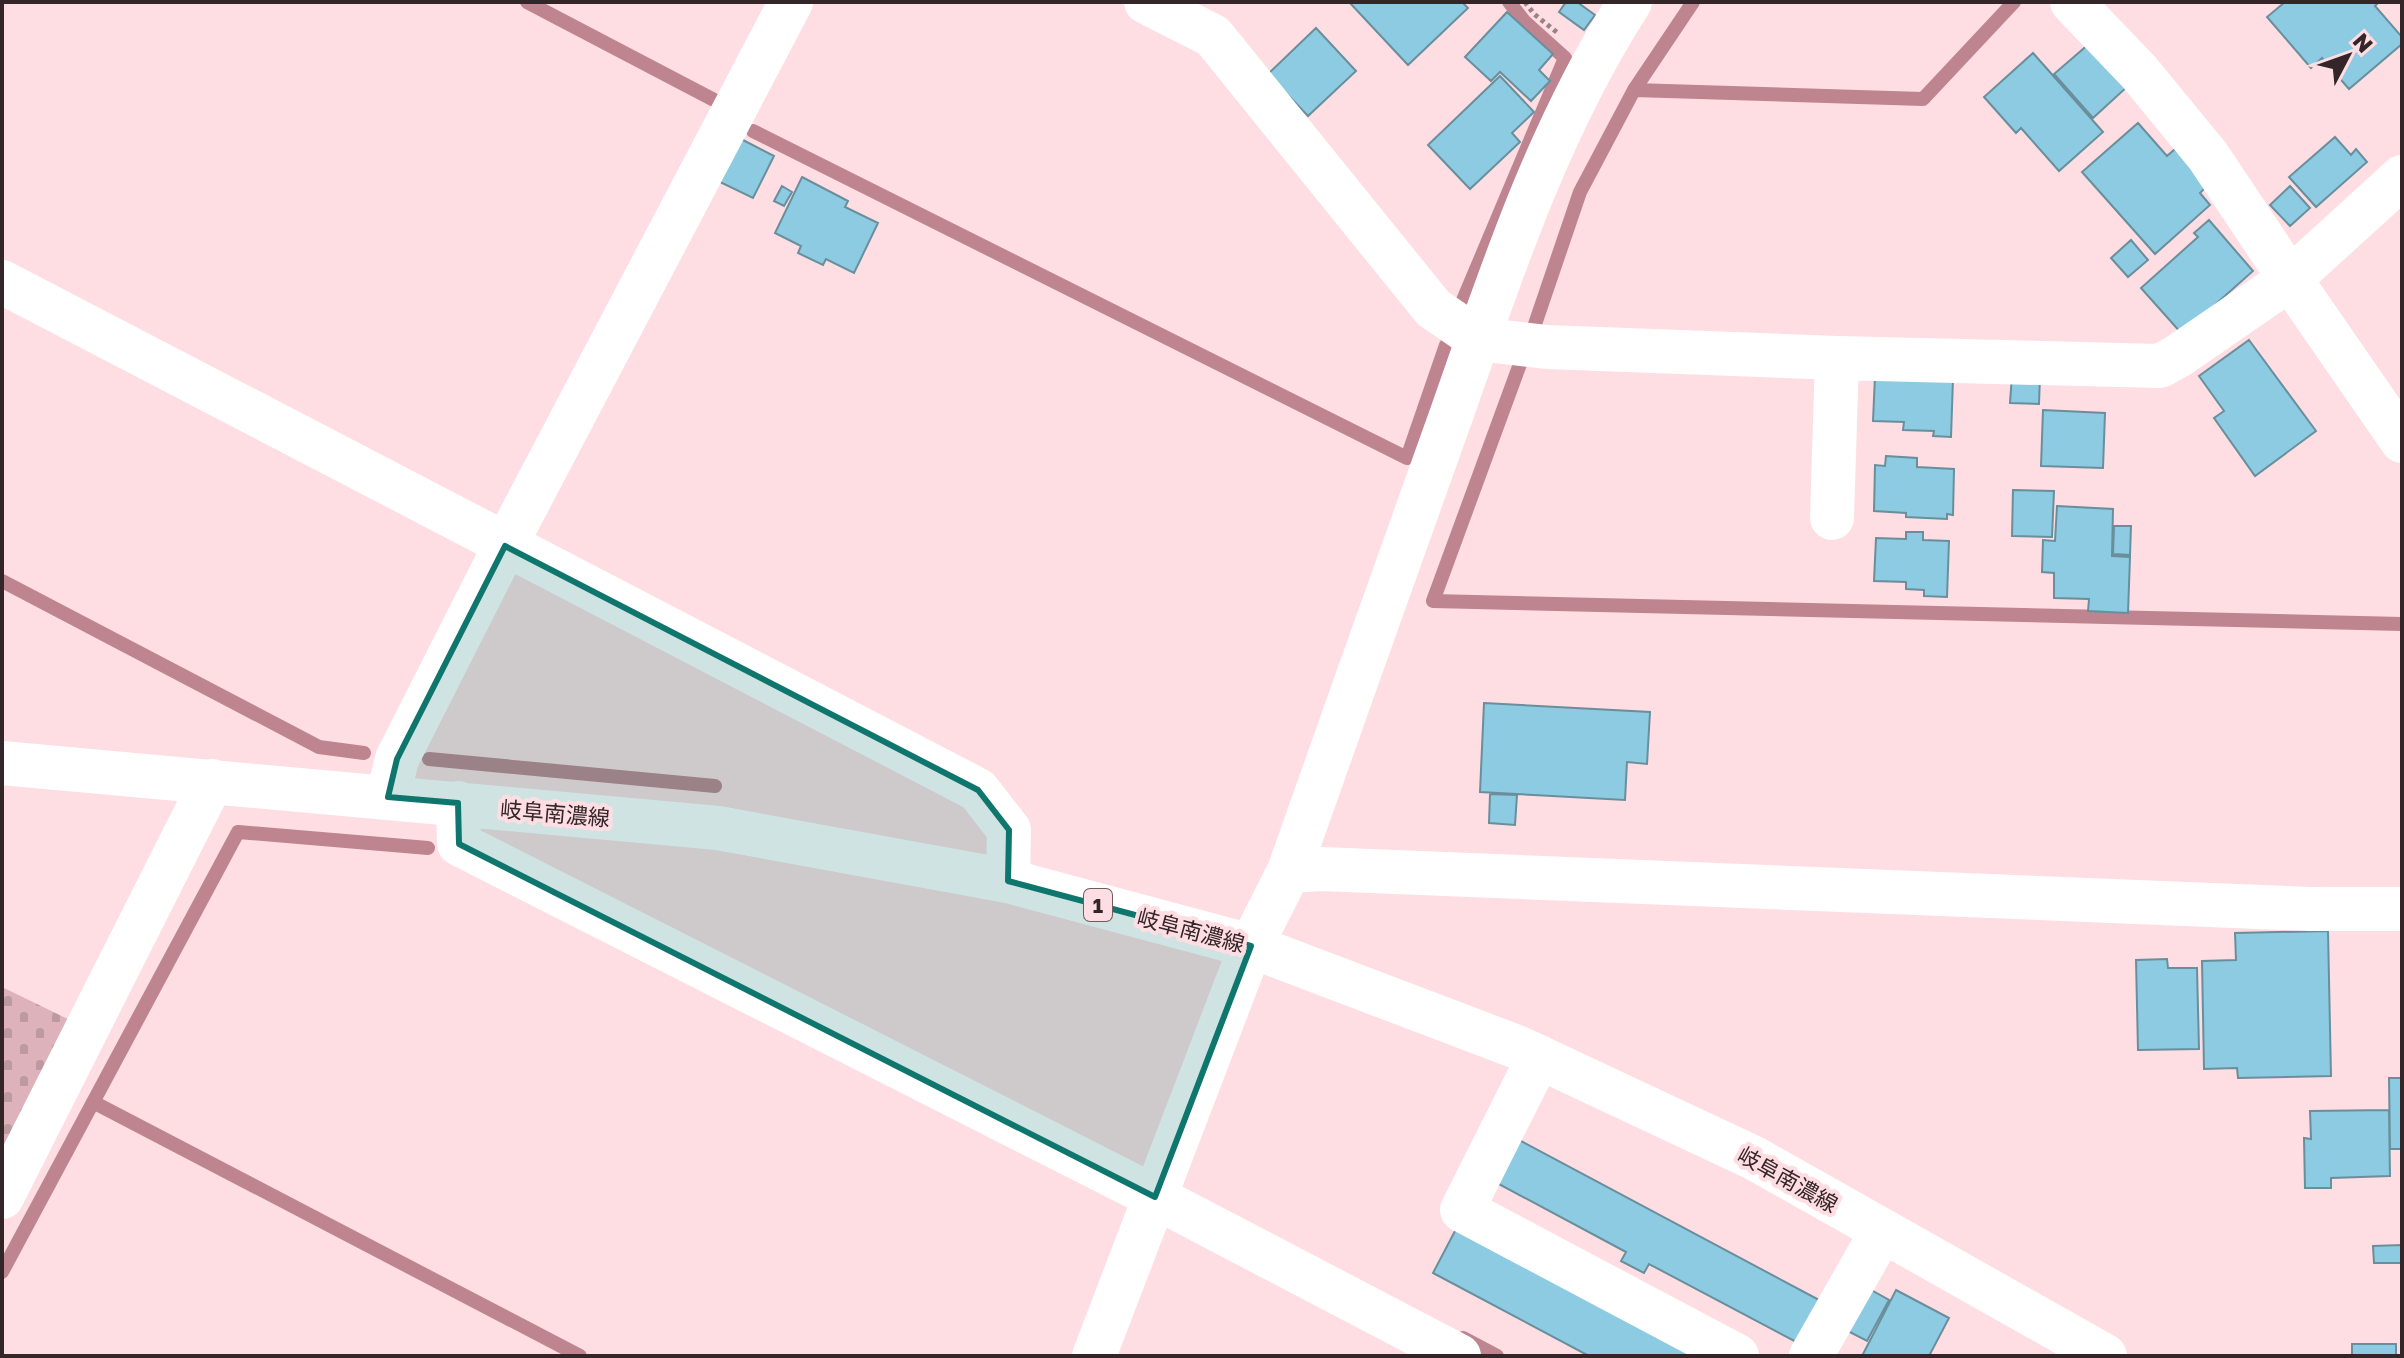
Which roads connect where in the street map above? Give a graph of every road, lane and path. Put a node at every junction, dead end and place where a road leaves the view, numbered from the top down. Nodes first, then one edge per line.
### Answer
1 (791, 2) edge
2 (1146, 2) edge
3 (1630, 2) edge
4 (2072, 2) edge
5 (2402, 177) edge
6 (2290, 279) junction
7 (2, 282) edge
8 (1478, 339) junction
9 (1837, 358) junction
10 (2402, 441) edge
11 (1832, 518) dead end
12 (505, 546) junction
13 (2, 763) edge
14 (212, 781) junction
15 (388, 797) junction
16 (458, 803) junction
17 (1289, 871) junction
18 (1008, 881) junction
19 (2402, 909) edge
20 (1251, 946) junction
21 (1539, 1057) junction
22 (2, 1197) edge
23 (1155, 1197) junction
24 (1882, 1231) junction
25 (1094, 1356) edge
26 (1459, 1356) edge
27 (1737, 1356) edge
28 (1811, 1356) edge
29 (2105, 1356) edge

1 - 12 street
2 - 8 street
3 - 8 street
4 - 6 street
5 - 6 street
6 - 9 street
6 - 10 street
7 - 12 street
8 - 9 street
8 - 17 street
9 - 11 street
12 - 15 street
12 - 18 street
13 - 14 street, 岐阜南濃線 / 1
14 - 15 street, 岐阜南濃線 / 1
14 - 22 street
15 - 16 street, 岐阜南濃線 / 1
16 - 18 street, 岐阜南濃線 / 1
16 - 23 street
17 - 19 street
17 - 20 street
18 - 20 street, 岐阜南濃線 / 1
20 - 21 street, 岐阜南濃線 / 1
20 - 23 street
21 - 24 street, 岐阜南濃線 / 1
21 - 27 street
23 - 25 street
23 - 26 street
24 - 28 street
24 - 29 street, 岐阜南濃線 / 1

